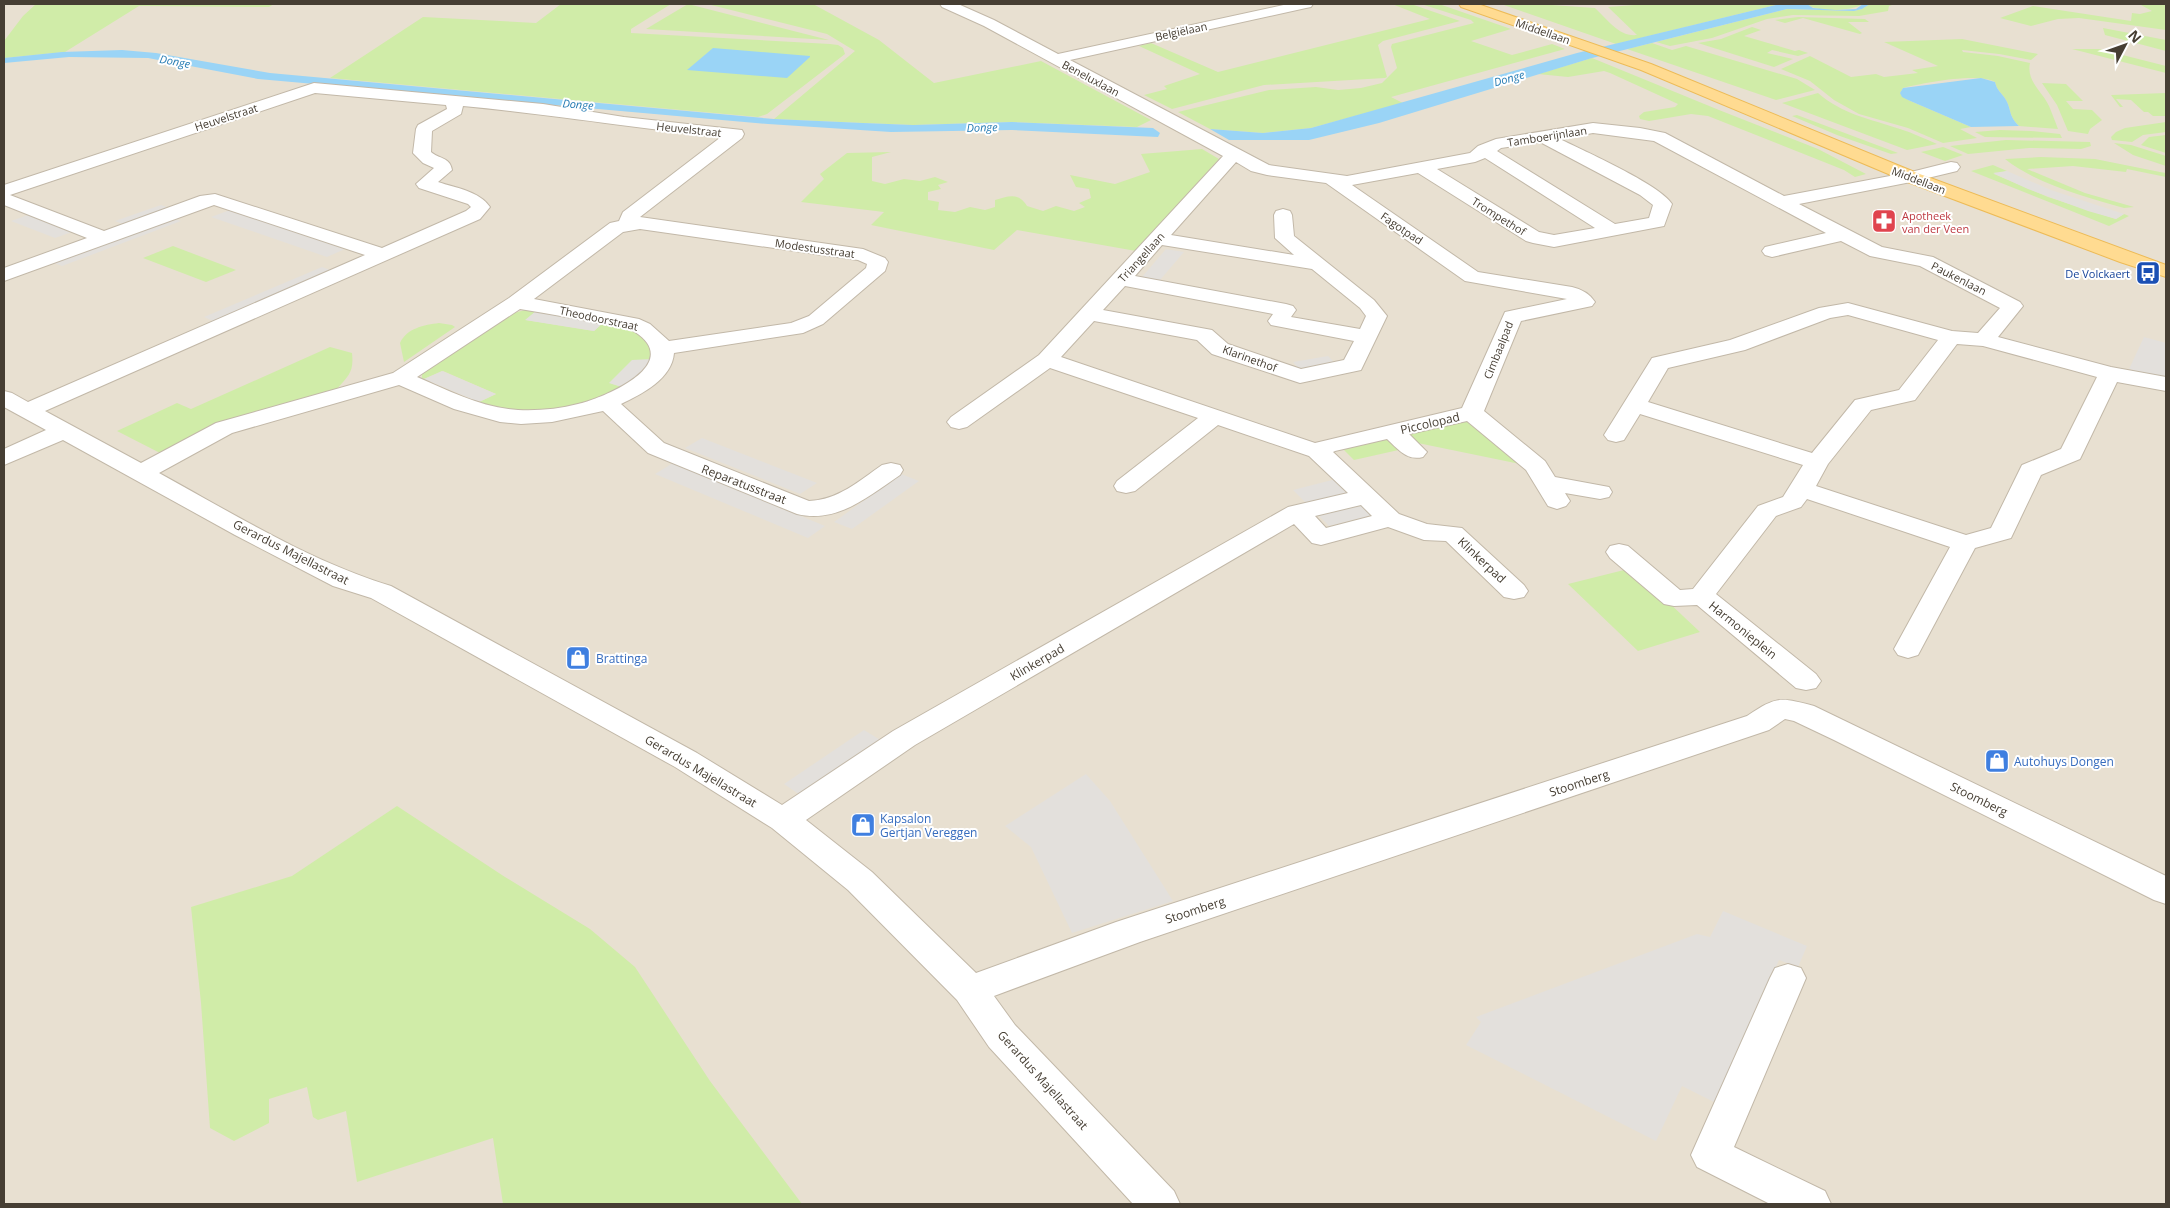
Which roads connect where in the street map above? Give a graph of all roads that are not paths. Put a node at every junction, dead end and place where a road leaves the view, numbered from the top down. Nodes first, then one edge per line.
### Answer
1 (947, 4) edge
2 (1306, 4) edge
3 (1466, 4) edge
4 (1056, 59) junction
5 (1676, 78) junction
6 (454, 100) junction
7 (1544, 136) junction
8 (1484, 150) junction
9 (1234, 154) junction
10 (1422, 168) junction
11 (1950, 168) dead end
12 (1932, 172) junction
13 (1911, 178) junction
14 (1331, 179) junction
15 (4, 191) edge
16 (4, 199) edge
17 (1781, 202) junction
18 (1283, 215) dead end
19 (627, 225) junction
20 (1612, 230) junction
21 (1843, 235) junction
22 (105, 238) junction
23 (1158, 239) junction
24 (1772, 251) dead end
25 (384, 255) junction
26 (1316, 264) junction
27 (2166, 269) edge
28 (4, 275) edge
29 (1472, 277) junction
30 (1122, 279) junction
31 (1572, 293) joint
32 (1877, 297) dead end
33 (516, 302) junction
34 (1848, 309) junction
35 (1090, 314) junction
36 (1512, 316) junction
37 (1368, 337) junction
38 (1952, 337) junction
39 (1984, 340) junction
40 (662, 348) junction
41 (1048, 360) junction
42 (2110, 374) junction
43 (400, 378) junction
44 (2166, 384) edge
45 (4, 398) edge
46 (606, 402) junction
47 (1635, 405) junction
48 (26, 411) junction
49 (1472, 413) junction
50 (1214, 417) junction
51 (959, 422) dead end
52 (64, 431) junction
53 (1391, 431) junction
54 (1616, 434) dead end
55 (1317, 451) junction
56 (1415, 452) dead end
57 (4, 458) edge
58 (1817, 462) junction
59 (891, 470) dead end
60 (141, 473) junction
61 (1126, 486) dead end
62 (1802, 489) junction
63 (1600, 492) dead end
64 (1366, 496) junction
65 (1298, 512) junction
66 (1390, 519) junction
67 (1965, 543) junction
68 (1619, 552) dead end
69 (1706, 589) dead end
70 (1514, 591) dead end
71 (1908, 649) dead end
72 (1806, 681) dead end
73 (783, 820) junction
74 (2166, 891) edge
75 (1788, 978) dead end
76 (970, 990) junction
77 (1159, 1204) edge
78 (1810, 1204) edge

1 - 4 street, Beneluxlaan
2 - 4 street, Belgiëlaan
3 - 5 main road, Middellaan
4 - 9 street, Beneluxlaan
5 - 12 main road, Middellaan
5 - 13 main road, Middellaan
6 - 15 street, Heuvelstraat
6 - 19 street, Heuvelstraat
6 - 25 street
7 - 8 street, Tamboerijnlaan
7 - 17 street, Tamboerijnlaan
7 - 20 street, Trompethof
8 - 10 street, Tamboerijnlaan
8 - 20 street
9 - 14 street, Tamboerijnlaan
9 - 23 street, Triangellaan
10 - 14 street, Tamboerijnlaan
10 - 20 street, Trompethof
11 - 12 street
12 - 13 street
12 - 27 main road, Middellaan
13 - 17 street
13 - 27 main road, Middellaan
14 - 29 street, Fagotpad
16 - 22 street
17 - 21 street, Paukenlaan
18 - 26 street, Klarinethof
19 - 33 street, Heuvelstraat
19 - 40 street, Modestusstraat
21 - 24 street
21 - 39 street, Paukenlaan
22 - 25 street
22 - 28 street
23 - 26 street, Klarinethof
23 - 30 street, Triangellaan
25 - 48 street
26 - 37 street, Klarinethof
29 - 31 street, Fagotpad
29 - 36 street, Fagotpad
30 - 35 street, Triangellaan
30 - 37 street
31 - 36 street, Cimbaalpad
32 - 34 street
33 - 40 street, Theodoorstraat
33 - 43 street
34 - 38 street
34 - 47 street
35 - 37 street, Klarinethof
35 - 41 street, Triangellaan
36 - 49 street, Cimbaalpad
38 - 39 street
38 - 58 street
39 - 42 street
40 - 46 street
41 - 50 street
41 - 51 street, Triangellaan
42 - 44 street
42 - 67 street
43 - 46 street
43 - 60 street
45 - 48 street
46 - 59 street, Reparatusstraat
47 - 54 street
47 - 58 street
48 - 52 street
49 - 53 street, Piccolopad
49 - 63 street, Piccolopad
50 - 55 street
50 - 61 street
52 - 57 street
52 - 60 street
53 - 55 street, Piccolopad
53 - 56 street
55 - 64 street, Klinkerpad
58 - 62 street
60 - 73 street, Gerardus Majellastraat
62 - 67 street
62 - 69 street
64 - 65 street, Klinkerpad
64 - 66 street, Klinkerpad
65 - 66 street
65 - 73 street, Klinkerpad
66 - 70 street, Klinkerpad
67 - 71 street
68 - 72 street, Harmonieplein
73 - 76 street, Gerardus Majellastraat
74 - 76 street, Stoomberg
75 - 78 street
76 - 77 street, Gerardus Majellastraat

